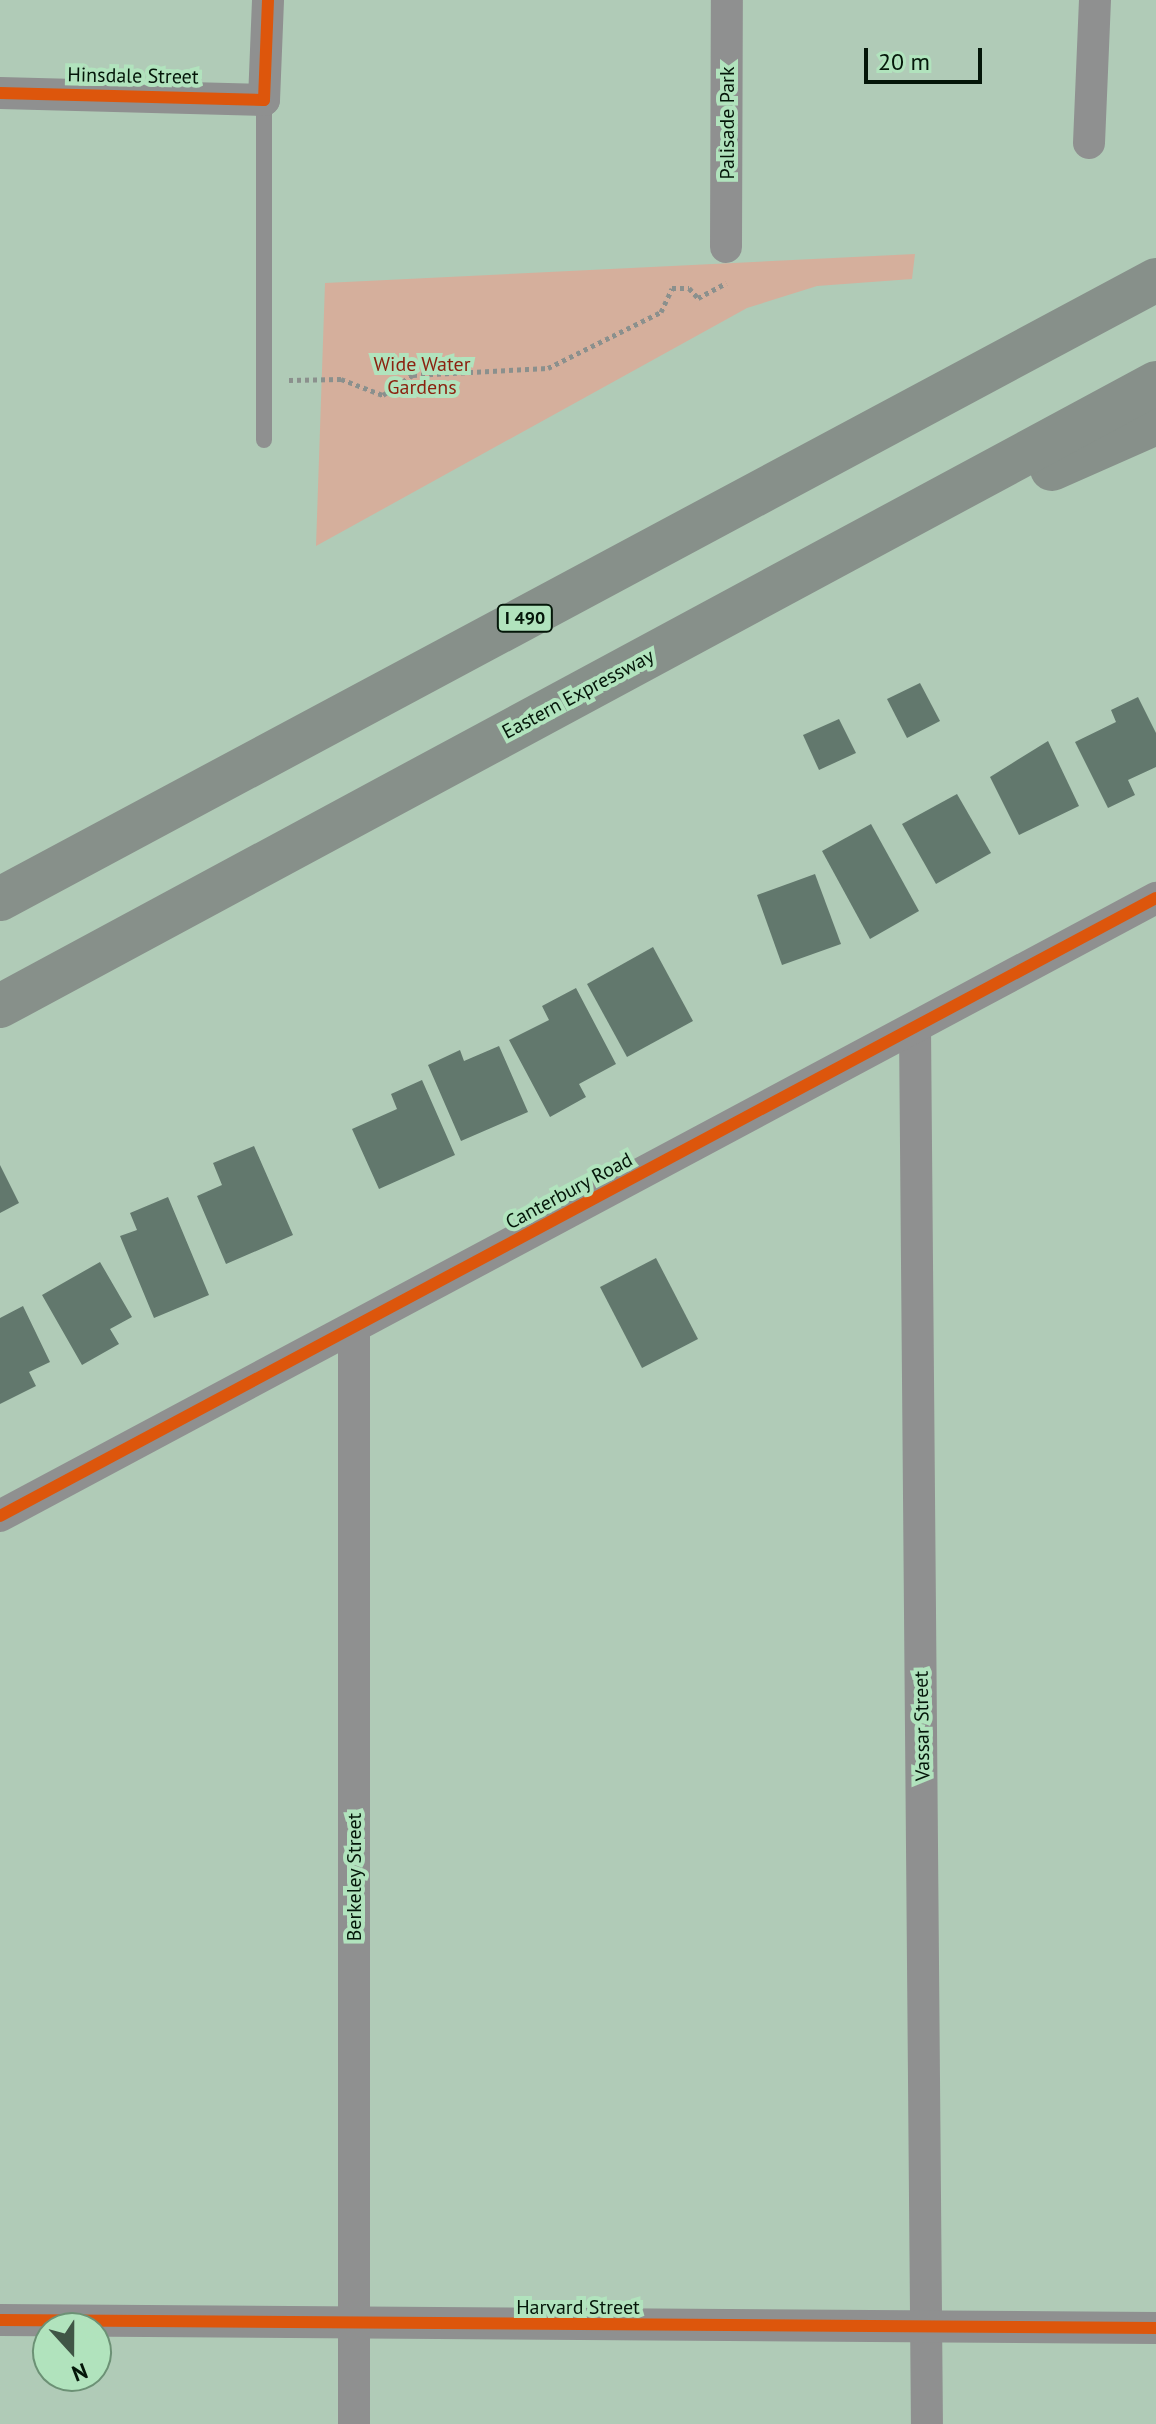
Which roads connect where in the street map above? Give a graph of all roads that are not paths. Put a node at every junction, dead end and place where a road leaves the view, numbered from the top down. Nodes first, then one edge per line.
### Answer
1 (268, 0) edge
2 (727, 0) edge
3 (1095, 0) edge
4 (0, 93) edge
5 (264, 100) junction
6 (1089, 143) dead end
7 (726, 247) road end
8 (1156, 253) edge
9 (1156, 280) edge
10 (1156, 383) edge
11 (907, 415) junction
12 (1156, 423) edge
13 (264, 440) dead end
14 (732, 611) junction
15 (143, 822) junction
16 (0, 883) edge
17 (1156, 898) edge
18 (0, 899) edge
19 (0, 1006) edge
20 (915, 1028) junction
21 (354, 1329) junction
22 (0, 1516) edge
23 (0, 2320) edge
24 (354, 2325) junction
25 (1156, 2328) edge
26 (928, 2329) junction
27 (354, 2424) edge
28 (927, 2424) edge

1 - 5 street
2 - 7 street, Palisade Park
3 - 6 street
4 - 5 street, Hinsdale Street
5 - 13 lane
8 - 11 highway
9 - 11 highway, I 490
10 - 14 highway, Eastern Expressway
11 - 15 highway, I 490
12 - 14 highway
14 - 19 highway, Eastern Expressway
15 - 16 highway
15 - 18 highway, I 490
17 - 20 street, Canterbury Road
20 - 21 street, Canterbury Road
20 - 26 street, Vassar Street
21 - 22 street, Canterbury Road
21 - 24 street, Berkeley Street
23 - 24 street, Harvard Street
24 - 26 street, Harvard Street
24 - 27 street, Berkeley Street
25 - 26 street, Harvard Street
26 - 28 street, Vassar Street

